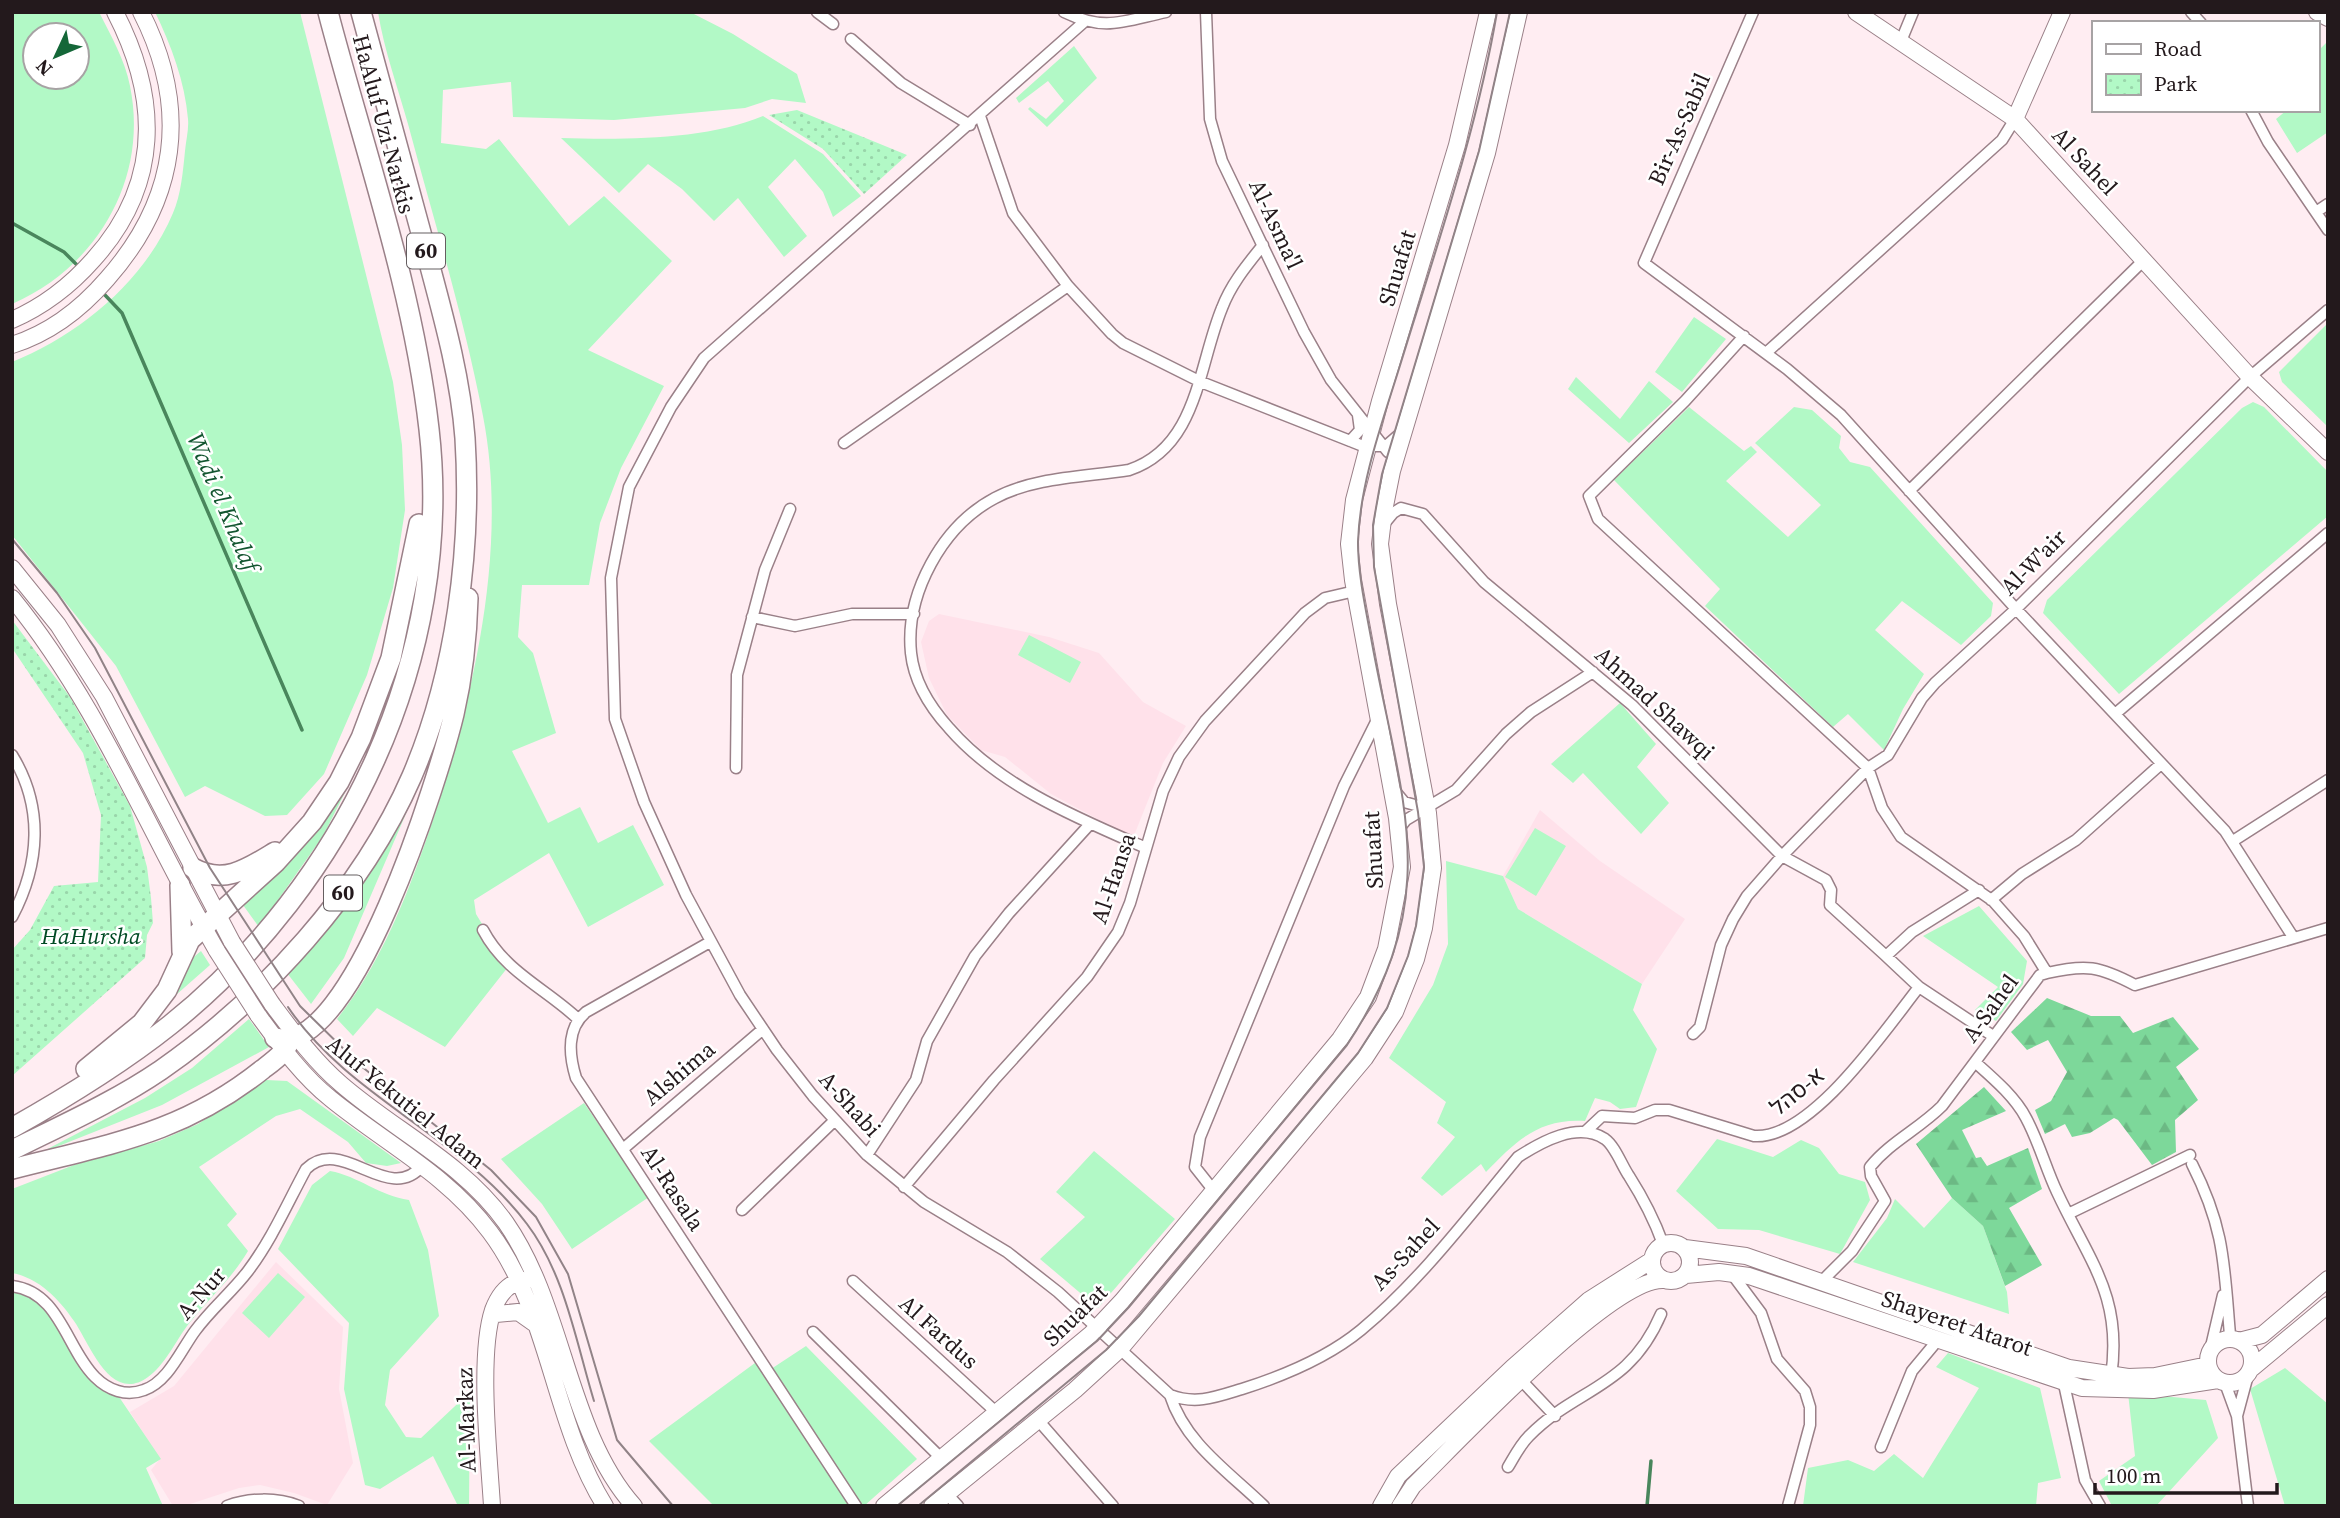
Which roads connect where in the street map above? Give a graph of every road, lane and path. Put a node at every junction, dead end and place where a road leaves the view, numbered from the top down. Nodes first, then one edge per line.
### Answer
1 (115, 12) edge
2 (141, 12) edge
3 (328, 12) edge
4 (361, 12) edge
5 (817, 12) edge
6 (1064, 12) edge
7 (1166, 12) edge
8 (1206, 12) edge
9 (1477, 12) edge
10 (1519, 12) edge
11 (1753, 12) edge
12 (1856, 12) edge
13 (1913, 12) edge
14 (2062, 12) edge
15 (2317, 12) edge
16 (2328, 18) edge
17 (1487, 20) edge
18 (1084, 22) junction
19 (832, 24) dead end
20 (851, 38) dead end
21 (1901, 41) junction
22 (2252, 112) edge
23 (980, 116) junction
24 (2015, 119) junction
25 (970, 125) junction
26 (2328, 204) edge
27 (2316, 212) junction
28 (2328, 230) edge
29 (1263, 245) junction
30 (2145, 259) junction
31 (1069, 285) junction
32 (2328, 310) edge
33 (12, 320) edge
34 (1744, 336) junction
35 (12, 345) edge
36 (1766, 353) junction
37 (2250, 377) junction
38 (1201, 382) junction
39 (1358, 415) junction
40 (1404, 429) junction
41 (1373, 430) junction
42 (1350, 441) junction
43 (844, 443) dead end
44 (1386, 446) junction
45 (1368, 447) junction
46 (2328, 452) edge
47 (1392, 471) junction
48 (428, 473) junction
49 (1909, 491) junction
50 (465, 494) junction
51 (790, 509) dead end
52 (1382, 527) junction
53 (2328, 533) edge
54 (12, 568) edge
55 (1354, 591) junction
56 (12, 598) edge
57 (2016, 610) junction
58 (914, 614) junction
59 (752, 617) junction
60 (1593, 671) junction
61 (2115, 714) junction
62 (1378, 718) junction
63 (12, 755) edge
64 (2161, 764) junction
65 (736, 768) dead end
66 (1868, 768) junction
67 (2328, 780) edge
68 (1390, 783) junction
69 (1426, 808) junction
70 (1090, 824) junction
71 (1398, 830) junction
72 (299, 837) junction
73 (2233, 841) junction
74 (1146, 848) junction
75 (1782, 856) junction
76 (193, 868) junction
77 (180, 885) junction
78 (1979, 890) junction
79 (1992, 900) junction
80 (12, 917) edge
81 (210, 921) junction
82 (2328, 928) edge
83 (483, 930) dead end
84 (2293, 937) junction
85 (710, 942) junction
86 (181, 953) junction
87 (1886, 956) junction
88 (2047, 972) junction
89 (1919, 988) junction
90 (578, 1019) junction
91 (763, 1029) junction
92 (1693, 1034) dead end
93 (1993, 1036) junction
94 (287, 1039) junction
95 (1976, 1063) junction
96 (835, 1120) junction
97 (12, 1126) edge
98 (1585, 1132) junction
99 (623, 1149) junction
100 (12, 1150) edge
101 (867, 1155) junction
102 (422, 1166) junction
103 (12, 1169) edge
104 (904, 1187) junction
105 (1214, 1191) junction
106 (741, 1210) dead end
107 (2068, 1214) junction
108 (1663, 1244) junction
109 (1685, 1248) junction
110 (1651, 1260) junction
111 (1732, 1273) junction
112 (1686, 1275) junction
113 (2227, 1278) junction
114 (536, 1279) junction
115 (2328, 1279) edge
116 (1663, 1280) junction
117 (1823, 1280) junction
118 (853, 1281) dead end
119 (12, 1286) edge
120 (520, 1286) junction
121 (2328, 1305) edge
122 (496, 1314) junction
123 (1661, 1314) dead end
124 (534, 1324) junction
125 (1098, 1326) junction
126 (813, 1332) dead end
127 (488, 1334) junction
128 (2236, 1340) junction
129 (1937, 1341) junction
130 (1121, 1348) junction
131 (2209, 1358) junction
132 (2250, 1372) junction
133 (2111, 1377) junction
134 (1521, 1380) junction
135 (2221, 1381) junction
136 (2064, 1384) junction
137 (1170, 1395) junction
138 (997, 1413) junction
139 (1555, 1416) junction
140 (2237, 1416) junction
141 (1038, 1420) junction
142 (1881, 1447) dead end
143 (941, 1458) junction
144 (1508, 1468) dead end
145 (952, 1500) edge
146 (857, 1504) edge
147 (227, 1506) edge
148 (299, 1506) edge
149 (492, 1506) edge
150 (606, 1506) edge
151 (634, 1506) edge
152 (884, 1506) edge
153 (932, 1506) edge
154 (1113, 1506) edge
155 (1264, 1506) edge
156 (1381, 1506) edge
157 (1399, 1506) edge
158 (1788, 1506) edge
159 (2100, 1506) edge
160 (2248, 1506) edge

1 - 33 street
2 - 35 street
3 - 48 highway, HaAluf Uzi Narkis / 60
4 - 50 highway, HaAluf Uzi Narkis / 60
5 - 19 street
6 - 18 street
7 - 18 street
8 - 29 street, Al-Asma'l
9 - 17 street
10 - 40 street
11 - 34 street, Bir-As-Sabil
12 - 21 street, Al Sahel
13 - 21 street
14 - 24 street
15 - 16 street
17 - 41 street, Shuafat
18 - 23 street, A-Shabi
20 - 25 street
21 - 24 street, Al Sahel
22 - 27 street
23 - 25 street, A-Shabi
23 - 31 street
24 - 30 street, Al Sahel
24 - 36 street
25 - 85 street, A-Shabi
26 - 27 street
27 - 28 street
29 - 38 street
29 - 39 street, Al-Asma'l
30 - 37 street, Al Sahel
30 - 49 street
31 - 38 street
31 - 43 street
32 - 37 street, Al-W'air
34 - 36 street
34 - 66 street
36 - 49 street
37 - 46 street, Al Sahel
37 - 57 street, Al-W'air
38 - 42 street
38 - 58 street
39 - 41 street, Al-Asma'l
39 - 42 street
40 - 44 street
40 - 47 street
41 - 44 street, Al-Asma'l
41 - 45 street, Shuafat
42 - 45 street
44 - 45 street
44 - 47 street
45 - 55 street, Shuafat
47 - 52 street
48 - 72 highway
48 - 97 highway, 60
49 - 57 street
50 - 94 highway
50 - 100 highway, HaAluf Uzi Narkis / 60
51 - 59 street
52 - 60 street, Ahmad Shawqi
52 - 69 street
53 - 61 street
54 - 76 street, Aluf Yekutiel Adam
55 - 62 street, Shuafat
55 - 74 street, Al-Hansa
56 - 77 street, Aluf Yekutiel Adam
57 - 61 street
57 - 66 street, Al-W'air
58 - 59 street
58 - 70 street
59 - 65 street
60 - 69 street
60 - 75 street, Ahmad Shawqi
61 - 64 street
62 - 68 street, Shuafat
62 - 105 street
63 - 80 street
64 - 73 street
64 - 79 street
66 - 75 street, Al-W'air
66 - 78 street, A-Sahel
67 - 73 street
68 - 69 street
68 - 71 street, Shuafat
69 - 71 street
69 - 130 street
70 - 74 street
70 - 101 street
71 - 105 street, Shuafat
72 - 76 highway
72 - 81 highway
73 - 84 street
74 - 104 street, Al-Hansa
75 - 87 street, Ahmad Shawqi
75 - 92 street, Al-W'air
76 - 81 street, Aluf Yekutiel Adam
77 - 81 street, Aluf Yekutiel Adam
77 - 86 highway
78 - 79 street, A-Sahel
78 - 87 street
79 - 88 street, A-Sahel
81 - 86 highway
81 - 94 street, Aluf Yekutiel Adam, bridge
81 - 94 street, Aluf Yekutiel Adam, bridge
82 - 84 street
83 - 90 street
84 - 88 street
85 - 90 street
85 - 91 street, A-Shabi
86 - 97 highway
87 - 89 street
88 - 93 street, A-Sahel
89 - 93 street
89 - 98 street, א-סהל
90 - 99 street, Al-Rasala
91 - 96 street, A-Shabi
91 - 99 street, Alshima
93 - 95 street, A-Sahel
94 - 102 street, Aluf Yekutiel Adam
94 - 103 highway
94 - 114 street, Aluf Yekutiel Adam
95 - 107 street
95 - 117 street, A-Sahel
96 - 101 street, A-Shabi
96 - 106 street
98 - 108 street
98 - 137 street, As-Sahel
99 - 146 street, Al-Rasala
101 - 104 street, A-Shabi
102 - 119 street, A-Nur
102 - 120 street, Aluf Yekutiel Adam
104 - 125 street, A-Shabi
105 - 125 street, Shuafat
107 - 113 street
107 - 133 street
108 - 109 street
108 - 110 street
109 - 112 street
109 - 117 street, Shayeret Atarot
110 - 116 street
110 - 156 street
111 - 112 street, Shayeret Atarot
111 - 129 street, Shayeret Atarot
111 - 158 street
112 - 116 street
113 - 128 street
113 - 131 street
114 - 120 street
114 - 151 street, Aluf Yekutiel Adam
115 - 128 street
116 - 134 street
117 - 133 street, Shayeret Atarot
118 - 138 street, Al Fardus
120 - 122 street, Al-Markaz
120 - 124 street, Aluf Yekutiel Adam
120 - 127 street, Al-Markaz
121 - 132 street
122 - 124 street
122 - 127 street, Al-Markaz
123 - 139 street
124 - 150 street, Aluf Yekutiel Adam
125 - 130 street, A-Shabi
125 - 138 street, Shuafat
126 - 143 street
127 - 149 street, Al-Markaz
128 - 131 street
128 - 132 street
129 - 136 street, Shayeret Atarot
129 - 142 street
130 - 137 street
130 - 141 street
131 - 133 street, Shayeret Atarot
131 - 135 street
132 - 135 street
132 - 140 street
134 - 139 street
134 - 157 street
135 - 136 street, Shayeret Atarot
135 - 140 street
136 - 159 street
137 - 155 street
138 - 143 street, Shuafat
139 - 144 street
140 - 160 street
141 - 145 street
141 - 154 street
143 - 152 street, Shuafat
145 - 153 street
147 - 148 street

